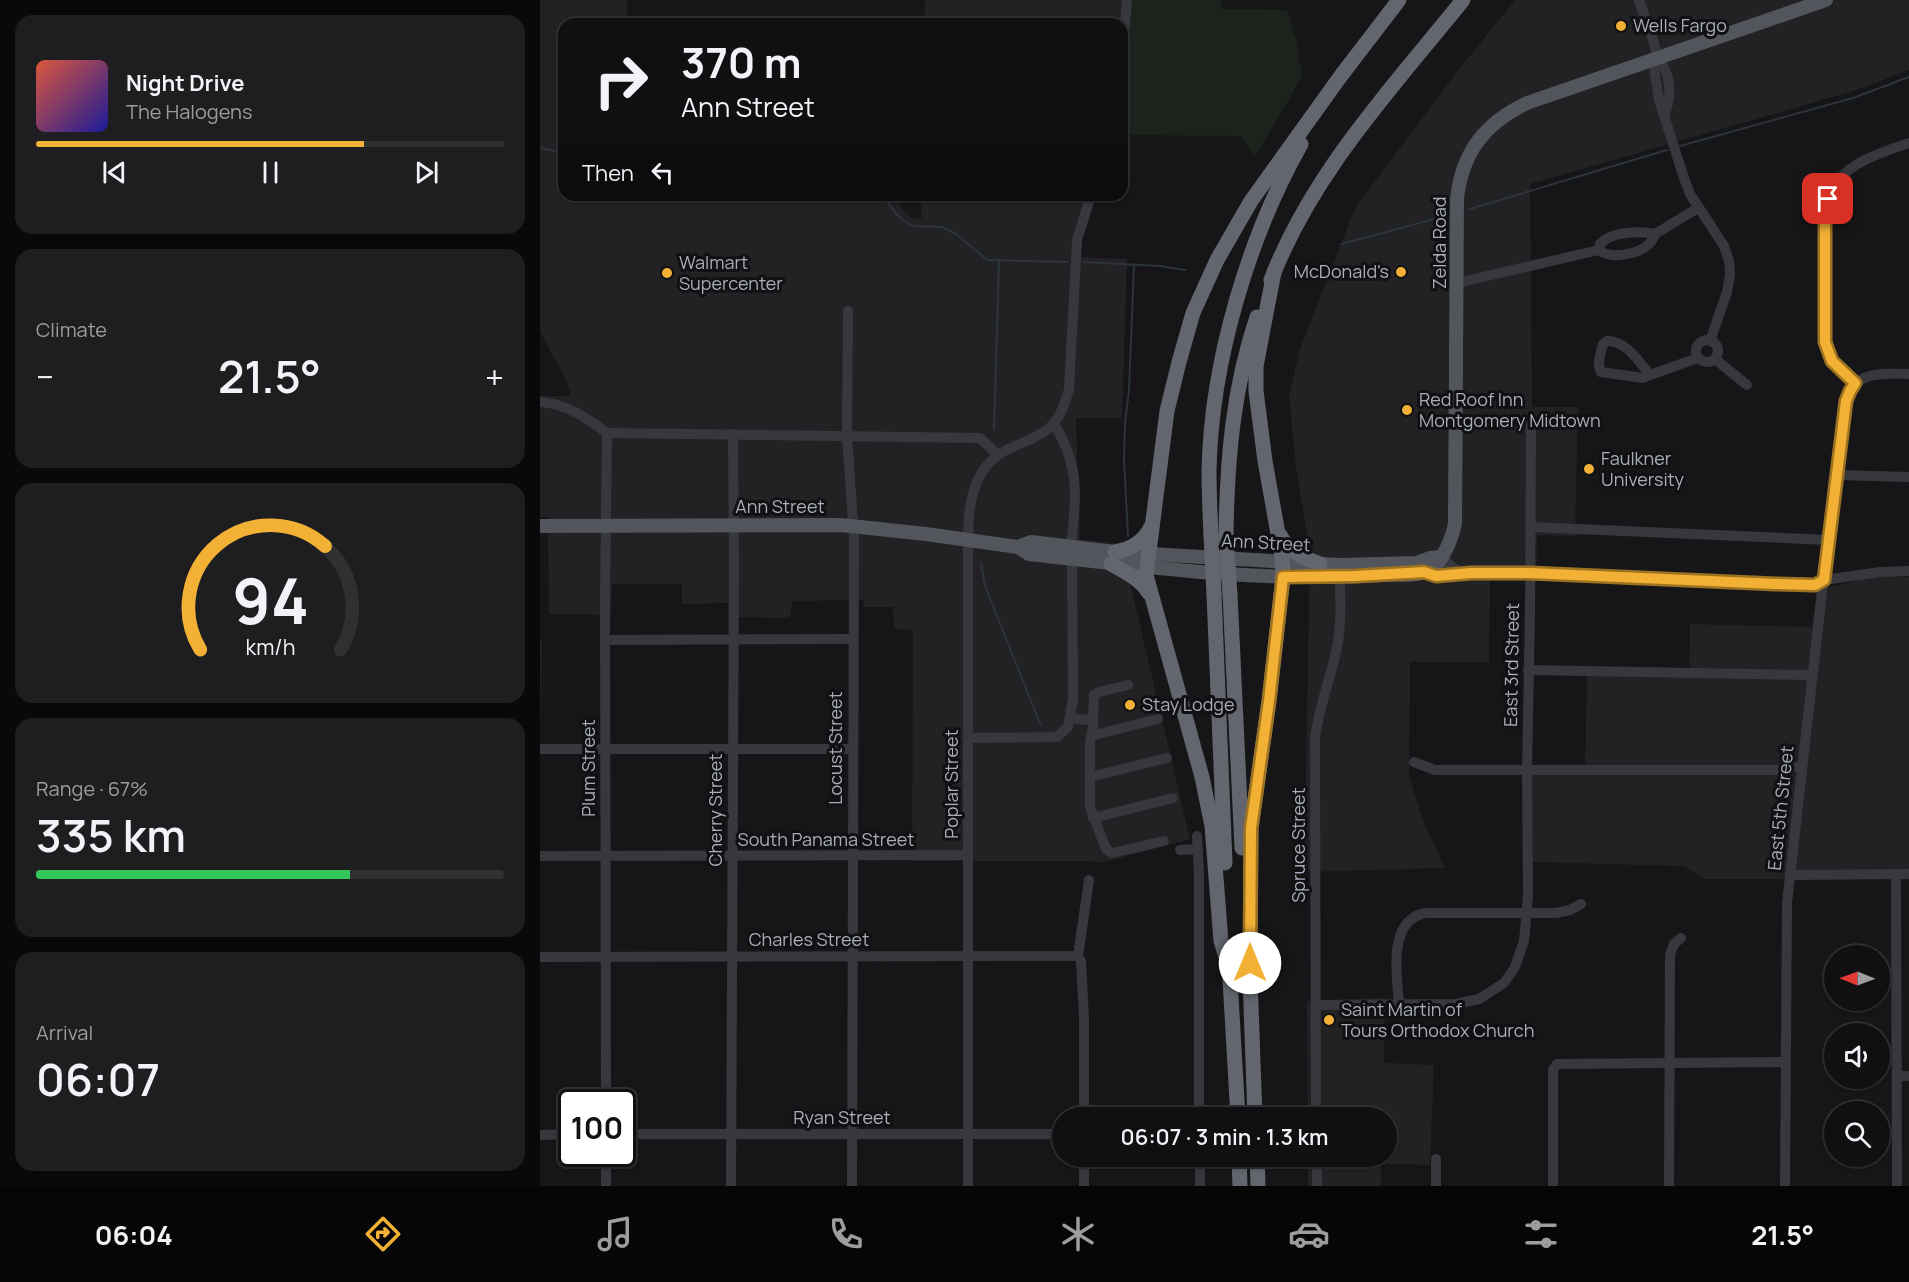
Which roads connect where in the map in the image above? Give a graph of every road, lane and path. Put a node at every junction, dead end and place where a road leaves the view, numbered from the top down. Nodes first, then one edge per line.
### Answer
1 (1127, 0) edge
2 (1399, 0) edge
3 (1463, 0) edge
4 (1639, 0) edge
5 (1823, 0) edge
6 (1125, 18) edge
7 (1657, 58) junction
8 (1340, 77) junction
9 (1909, 143) edge
10 (1088, 201) edge
11 (1698, 208) junction
12 (1655, 234) junction
13 (1599, 250) junction
14 (1274, 272) junction
15 (1457, 283) junction
16 (848, 311) dead end
17 (1710, 340) junction
18 (1698, 358) junction
19 (1715, 359) junction
20 (1909, 374) edge
21 (1650, 375) junction
22 (1855, 383) junction
23 (1747, 385) dead end
24 (540, 402) edge
25 (1531, 417) dead end
26 (1054, 423) junction
27 (607, 433) junction
28 (733, 434) junction
29 (847, 435) junction
30 (998, 455) junction
31 (1837, 475) junction
32 (1909, 477) edge
33 (1153, 522) junction
34 (606, 524) junction
35 (734, 525) junction
36 (540, 526) edge
37 (854, 526) junction
38 (1530, 527) junction
39 (1278, 532) junction
40 (1219, 535) junction
41 (968, 540) junction
42 (1829, 540) junction
43 (1072, 553) junction
44 (1441, 557) junction
45 (1113, 558) junction
46 (1148, 562) junction
47 (1320, 564) junction
48 (1283, 570) junction
49 (1424, 572) junction
50 (1909, 572) edge
51 (1471, 573) junction
52 (1530, 573) junction
53 (1340, 576) junction
54 (1824, 580) junction
55 (1151, 598) junction
56 (734, 639) junction
57 (853, 639) junction
58 (605, 640) junction
59 (1528, 670) junction
60 (1813, 675) junction
61 (1128, 685) dead end
62 (1071, 711) junction
63 (1158, 719) dead end
64 (1092, 720) junction
65 (1091, 736) junction
66 (969, 738) junction
67 (540, 748) edge
68 (605, 749) junction
69 (733, 749) junction
70 (852, 749) junction
71 (1167, 758) dead end
72 (1414, 762) dead end
73 (1801, 767) junction
74 (1527, 771) junction
75 (1090, 777) junction
76 (1173, 798) dead end
77 (1093, 818) junction
78 (1197, 836) dead end
79 (1164, 841) dead end
80 (1198, 849) junction
81 (1180, 850) dead end
82 (968, 855) junction
83 (540, 856) edge
84 (606, 856) junction
85 (853, 856) junction
86 (732, 857) junction
87 (1896, 874) junction
88 (1909, 874) edge
89 (1790, 875) junction
90 (1089, 880) dead end
91 (1581, 904) dead end
92 (1526, 912) junction
93 (1681, 938) dead end
94 (606, 956) junction
95 (731, 956) junction
96 (1078, 956) junction
97 (540, 957) edge
98 (854, 957) junction
99 (968, 957) junction
100 (1230, 970) junction
101 (1250, 986) junction
102 (1399, 1004) junction
103 (1316, 1005) junction
104 (1785, 1062) junction
105 (1669, 1063) junction
106 (1897, 1076) junction
107 (1909, 1076) edge
108 (606, 1089) edge
109 (1084, 1107) edge
110 (1199, 1107) edge
111 (1238, 1107) edge
112 (1255, 1107) edge
113 (1316, 1107) edge
114 (558, 1134) edge
115 (636, 1134) edge
116 (968, 1134) junction
117 (1052, 1134) edge
118 (540, 1135) edge
119 (731, 1135) junction
120 (852, 1135) junction
121 (1436, 1159) dead end
122 (606, 1167) edge
123 (1084, 1167) edge
124 (1200, 1167) edge
125 (1239, 1167) edge
126 (1257, 1167) edge
127 (1317, 1167) edge
128 (606, 1186) edge
129 (731, 1186) edge
130 (852, 1186) edge
131 (968, 1186) edge
132 (1084, 1186) edge
133 (1200, 1186) edge
134 (1240, 1186) edge
135 (1258, 1186) edge
136 (1317, 1186) edge
137 (1436, 1186) edge
138 (1553, 1186) edge
139 (1669, 1186) edge
140 (1785, 1186) edge
141 (1897, 1186) edge

1 - 6 street
2 - 8 highway
3 - 14 highway
4 - 7 street
5 - 7 main road, Zelda Road
7 - 11 street
7 - 15 main road, Zelda Road
8 - 33 highway
8 - 40 highway
9 - 22 street
10 - 26 street
11 - 12 street
11 - 17 street
12 - 13 street
12 - 13 street
13 - 15 street
14 - 39 highway
14 - 40 highway
15 - 44 main road, Zelda Road
16 - 29 street, Locust Street
17 - 18 street
17 - 19 street
18 - 19 street
18 - 21 street
19 - 23 street
20 - 22 street
21 - 21 street
22 - 31 street, East 5th Street
24 - 27 street
25 - 38 street, East 3rd Street
26 - 30 street, Poplar Street
26 - 43 street
27 - 28 street
27 - 34 street, Plum Street
28 - 29 street
28 - 35 street, Cherry Street
29 - 30 street
29 - 37 street, Locust Street
30 - 41 street, Poplar Street
31 - 32 street
31 - 42 street, East 5th Street
33 - 45 highway
33 - 46 highway
34 - 35 main road, Ann Street
34 - 36 main road, Ann Street
34 - 58 street, Plum Street
35 - 37 main road, Ann Street
35 - 56 street, Cherry Street
37 - 41 main road, Ann Street
37 - 57 street, Locust Street
38 - 42 street
38 - 52 street, East 3rd Street
39 - 47 highway
39 - 48 highway
40 - 100 highway, bridge
40 - 101 highway, bridge
41 - 43 main road, Ann Street
41 - 66 street, Poplar Street
42 - 54 street, East 5th Street
43 - 45 main road, Ann Street
43 - 62 street
44 - 47 main road, Ann Street
44 - 49 main road, Zelda Road
44 - 51 street, Ann Street
45 - 46 main road, Ann Street
45 - 55 highway
46 - 48 main road, Ann Street
46 - 55 highway
47 - 48 main road, Ann Street
48 - 53 main road, Ann Street
48 - 101 highway
49 - 51 street, Ann Street
49 - 53 main road, Ann Street
50 - 54 street, Ann Street
51 - 52 street, Ann Street
52 - 54 street, Ann Street
52 - 59 street, East 3rd Street
53 - 103 street, Spruce Street
54 - 60 street, East 5th Street
55 - 100 highway
56 - 57 street
56 - 58 street
56 - 69 street, Cherry Street
57 - 70 street, Locust Street
58 - 68 street, Plum Street
59 - 60 street
59 - 74 street, East 3rd Street
60 - 73 street, East 5th Street
61 - 64 street
62 - 64 street
62 - 66 street
63 - 65 street
64 - 65 street
65 - 75 street
66 - 82 street, Poplar Street
67 - 68 street
68 - 69 street
68 - 84 street, Plum Street
69 - 70 street
69 - 86 street, Cherry Street
70 - 85 street, Locust Street
71 - 75 street
72 - 74 street
73 - 74 street
73 - 89 street, East 5th Street
74 - 92 street, East 3rd Street
75 - 77 street
76 - 77 street
77 - 79 street
78 - 80 street
80 - 81 street
80 - 110 street
82 - 85 street, South Panama Street
82 - 99 street, Poplar Street
83 - 84 street, South Panama Street
84 - 86 street, South Panama Street
84 - 94 street, Plum Street
85 - 86 street, South Panama Street
85 - 98 street, Locust Street
86 - 95 street, Cherry Street
87 - 88 street
87 - 89 street
87 - 106 street
89 - 104 street, East 5th Street
90 - 96 street
91 - 92 street
92 - 102 street, East 3rd Street
92 - 102 street
93 - 105 street
94 - 95 street, Charles Street
94 - 97 street, Charles Street
94 - 108 street, Plum Street
95 - 98 street, Charles Street
95 - 119 street, Cherry Street
96 - 99 street, Charles Street
96 - 109 street
98 - 99 street, Charles Street
98 - 120 street, Locust Street
99 - 116 street, Poplar Street
100 - 111 highway
101 - 112 highway
102 - 103 street, East 3rd Street
103 - 113 street, Spruce Street
104 - 105 street
104 - 140 street, East 5th Street
105 - 138 street
105 - 139 street
106 - 107 street
106 - 141 street
114 - 118 street
115 - 119 street, Ryan Street
116 - 117 street, Ryan Street
116 - 120 street, Ryan Street
116 - 131 street, Poplar Street
119 - 120 street, Ryan Street
119 - 129 street, Cherry Street
120 - 130 street, Locust Street
121 - 137 street
122 - 128 street
123 - 132 street
124 - 133 street
125 - 134 highway
126 - 135 highway
127 - 136 street

